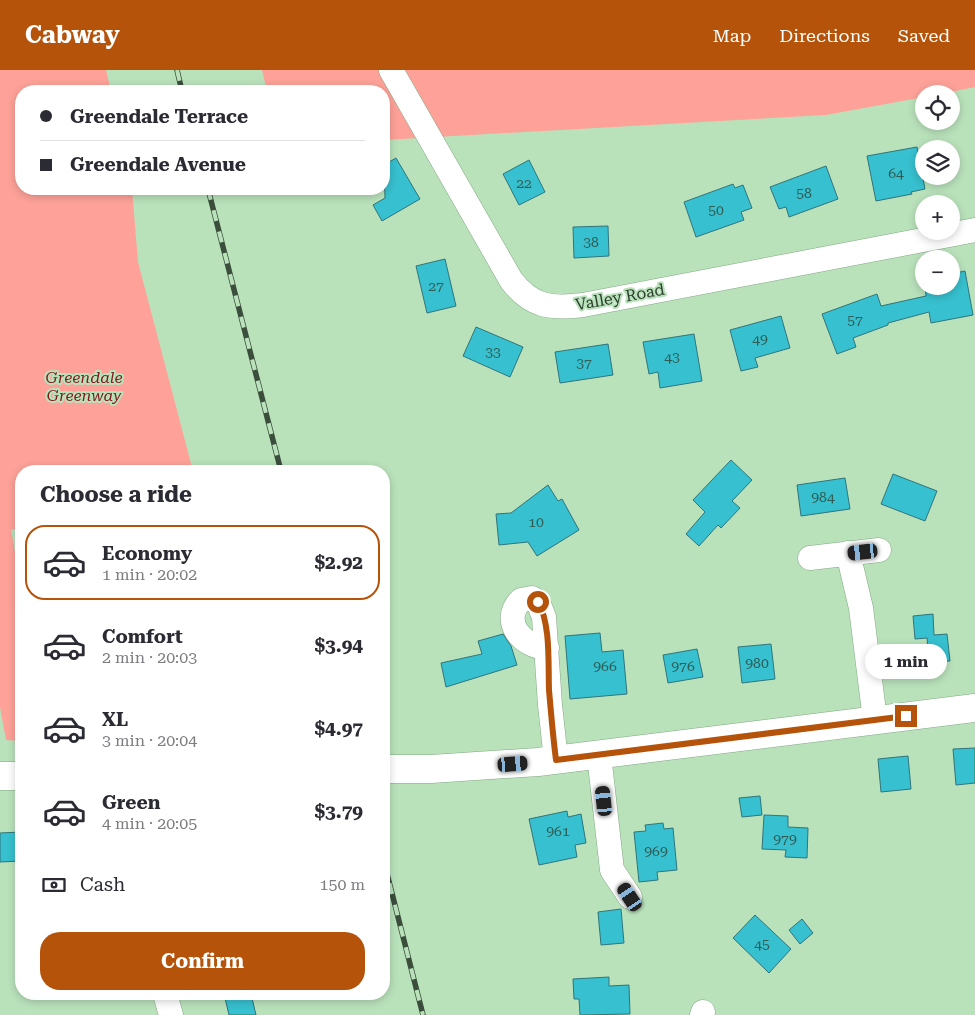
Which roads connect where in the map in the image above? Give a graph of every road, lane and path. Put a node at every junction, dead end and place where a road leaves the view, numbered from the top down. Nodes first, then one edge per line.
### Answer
1 (392, 70) edge
2 (975, 230) edge
3 (879, 550) dead end
4 (848, 553) junction
5 (810, 558) dead end
6 (547, 648) dead end
7 (975, 708) edge
8 (875, 720) junction
9 (599, 755) junction
10 (556, 760) junction
11 (390, 769) edge
12 (0, 776) edge
13 (15, 776) edge
14 (630, 897) dead end
15 (167, 1000) edge
16 (171, 1015) edge

1 - 2 street, Valley Road
3 - 4 street
4 - 5 street
4 - 8 street
6 - 10 street
7 - 8 main road
8 - 9 main road
9 - 10 main road
9 - 14 street
10 - 11 main road
12 - 13 main road
15 - 16 street

